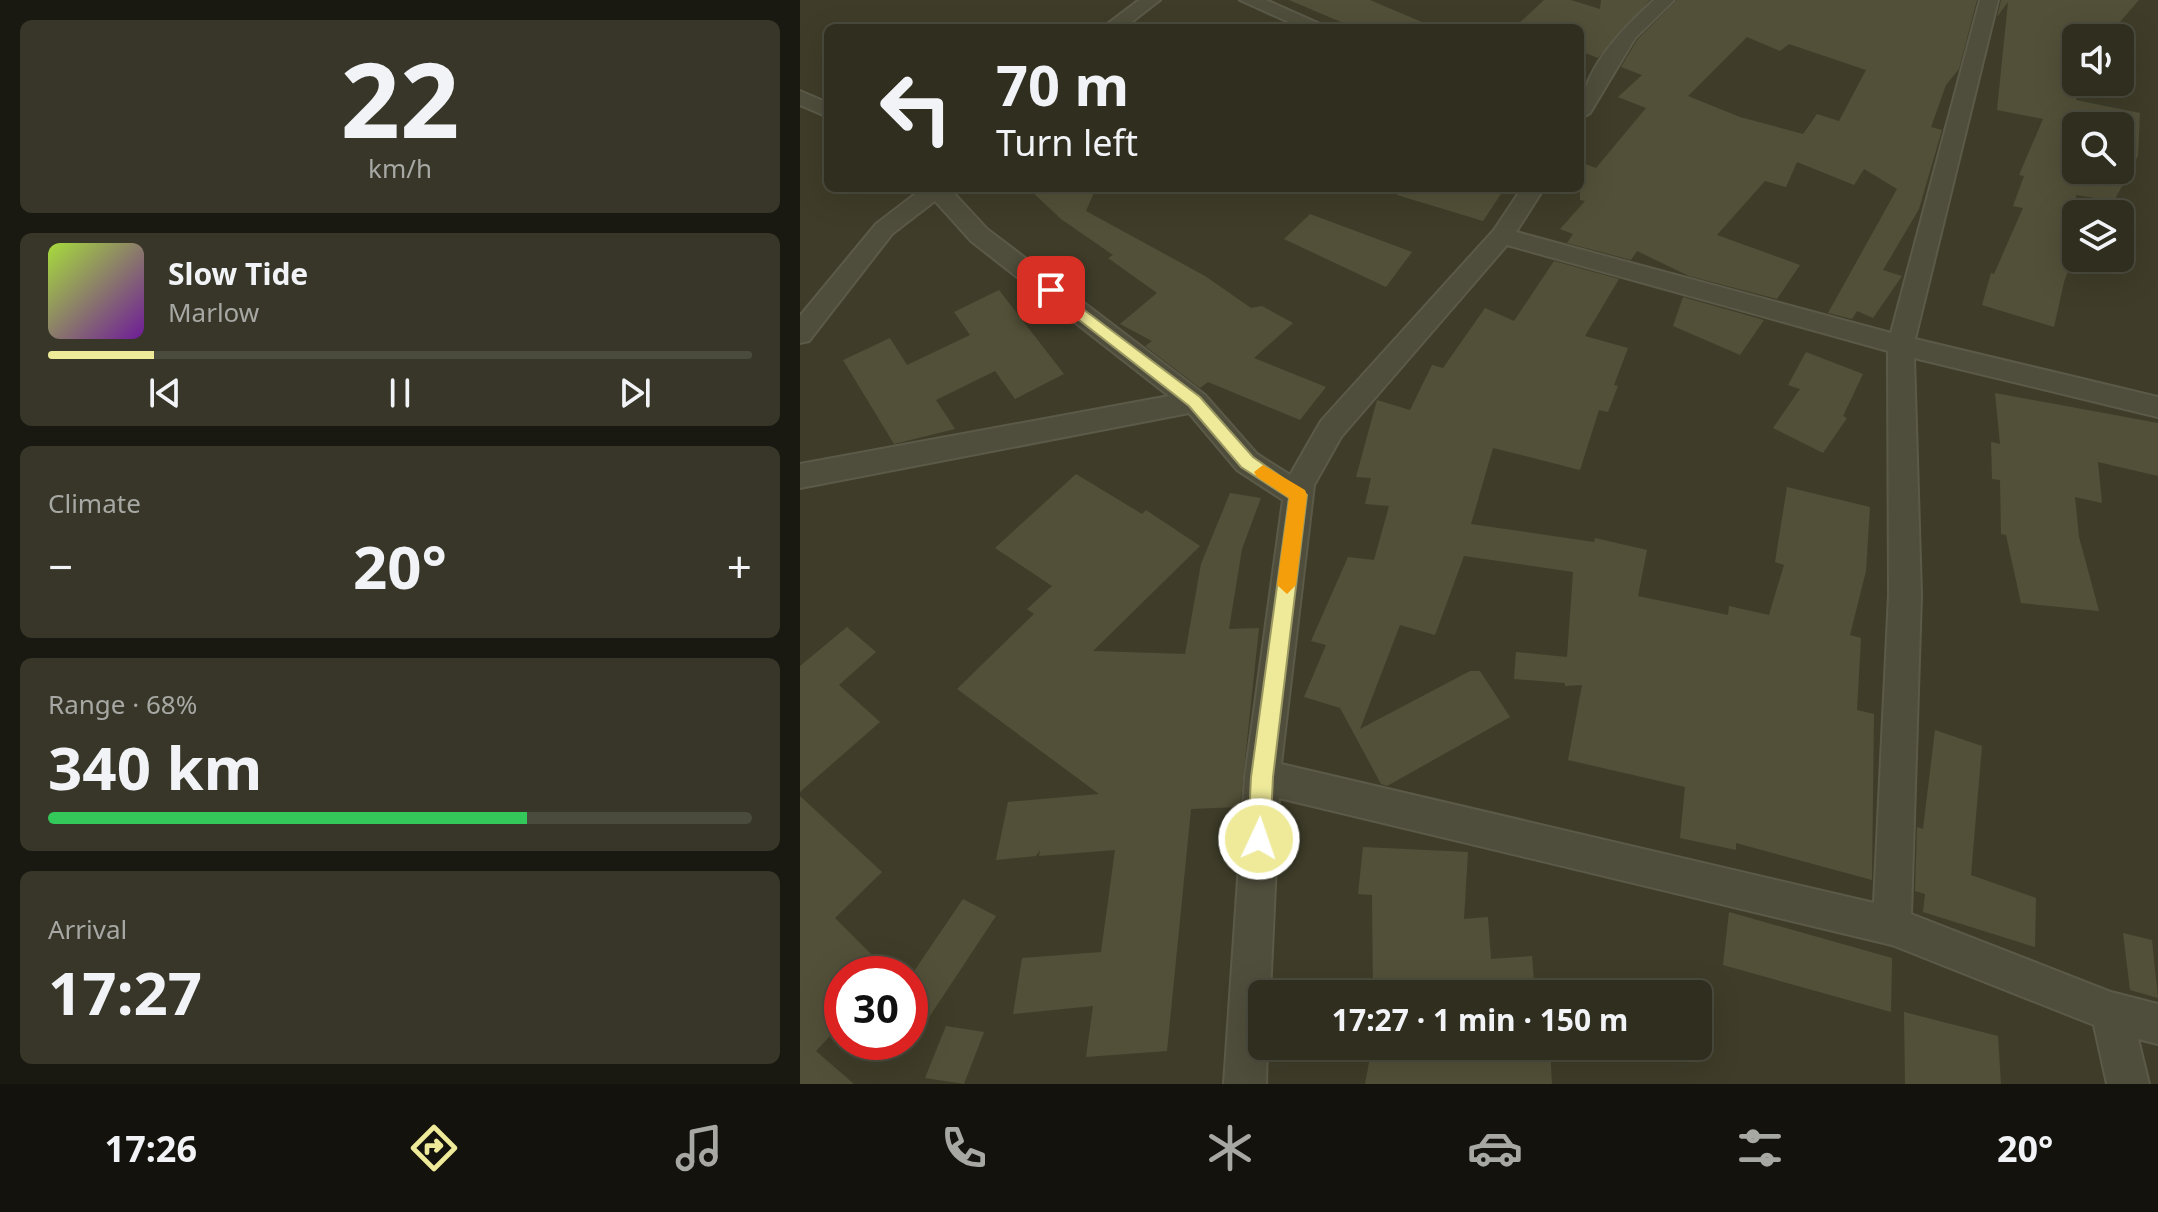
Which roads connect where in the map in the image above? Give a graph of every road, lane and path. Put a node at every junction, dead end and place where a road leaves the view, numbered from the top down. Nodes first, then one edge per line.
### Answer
1 (1151, 0) edge
2 (1249, 0) edge
3 (1665, 0) edge
4 (1989, 0) edge
5 (1118, 24) edge
6 (1309, 24) edge
7 (800, 97) edge
8 (1584, 104) edge
9 (824, 109) edge
10 (931, 192) edge
11 (940, 192) edge
12 (1530, 192) edge
13 (1502, 236) junction
14 (800, 334) edge
15 (1901, 345) junction
16 (1195, 402) junction
17 (2158, 407) edge
18 (800, 476) edge
19 (1299, 495) junction
20 (1262, 777) junction
21 (1892, 926) junction
22 (2111, 1012) junction
23 (2158, 1024) edge
24 (1245, 1084) edge
25 (2128, 1084) edge

1 - 5 street
2 - 6 street
3 - 8 street
4 - 15 street
7 - 9 street
10 - 14 street
11 - 16 street
12 - 13 street
13 - 15 street
13 - 19 street
15 - 17 street
15 - 21 street
16 - 18 street
16 - 19 street
19 - 20 street
20 - 21 street
20 - 24 street
21 - 22 street
22 - 23 street
22 - 25 street

